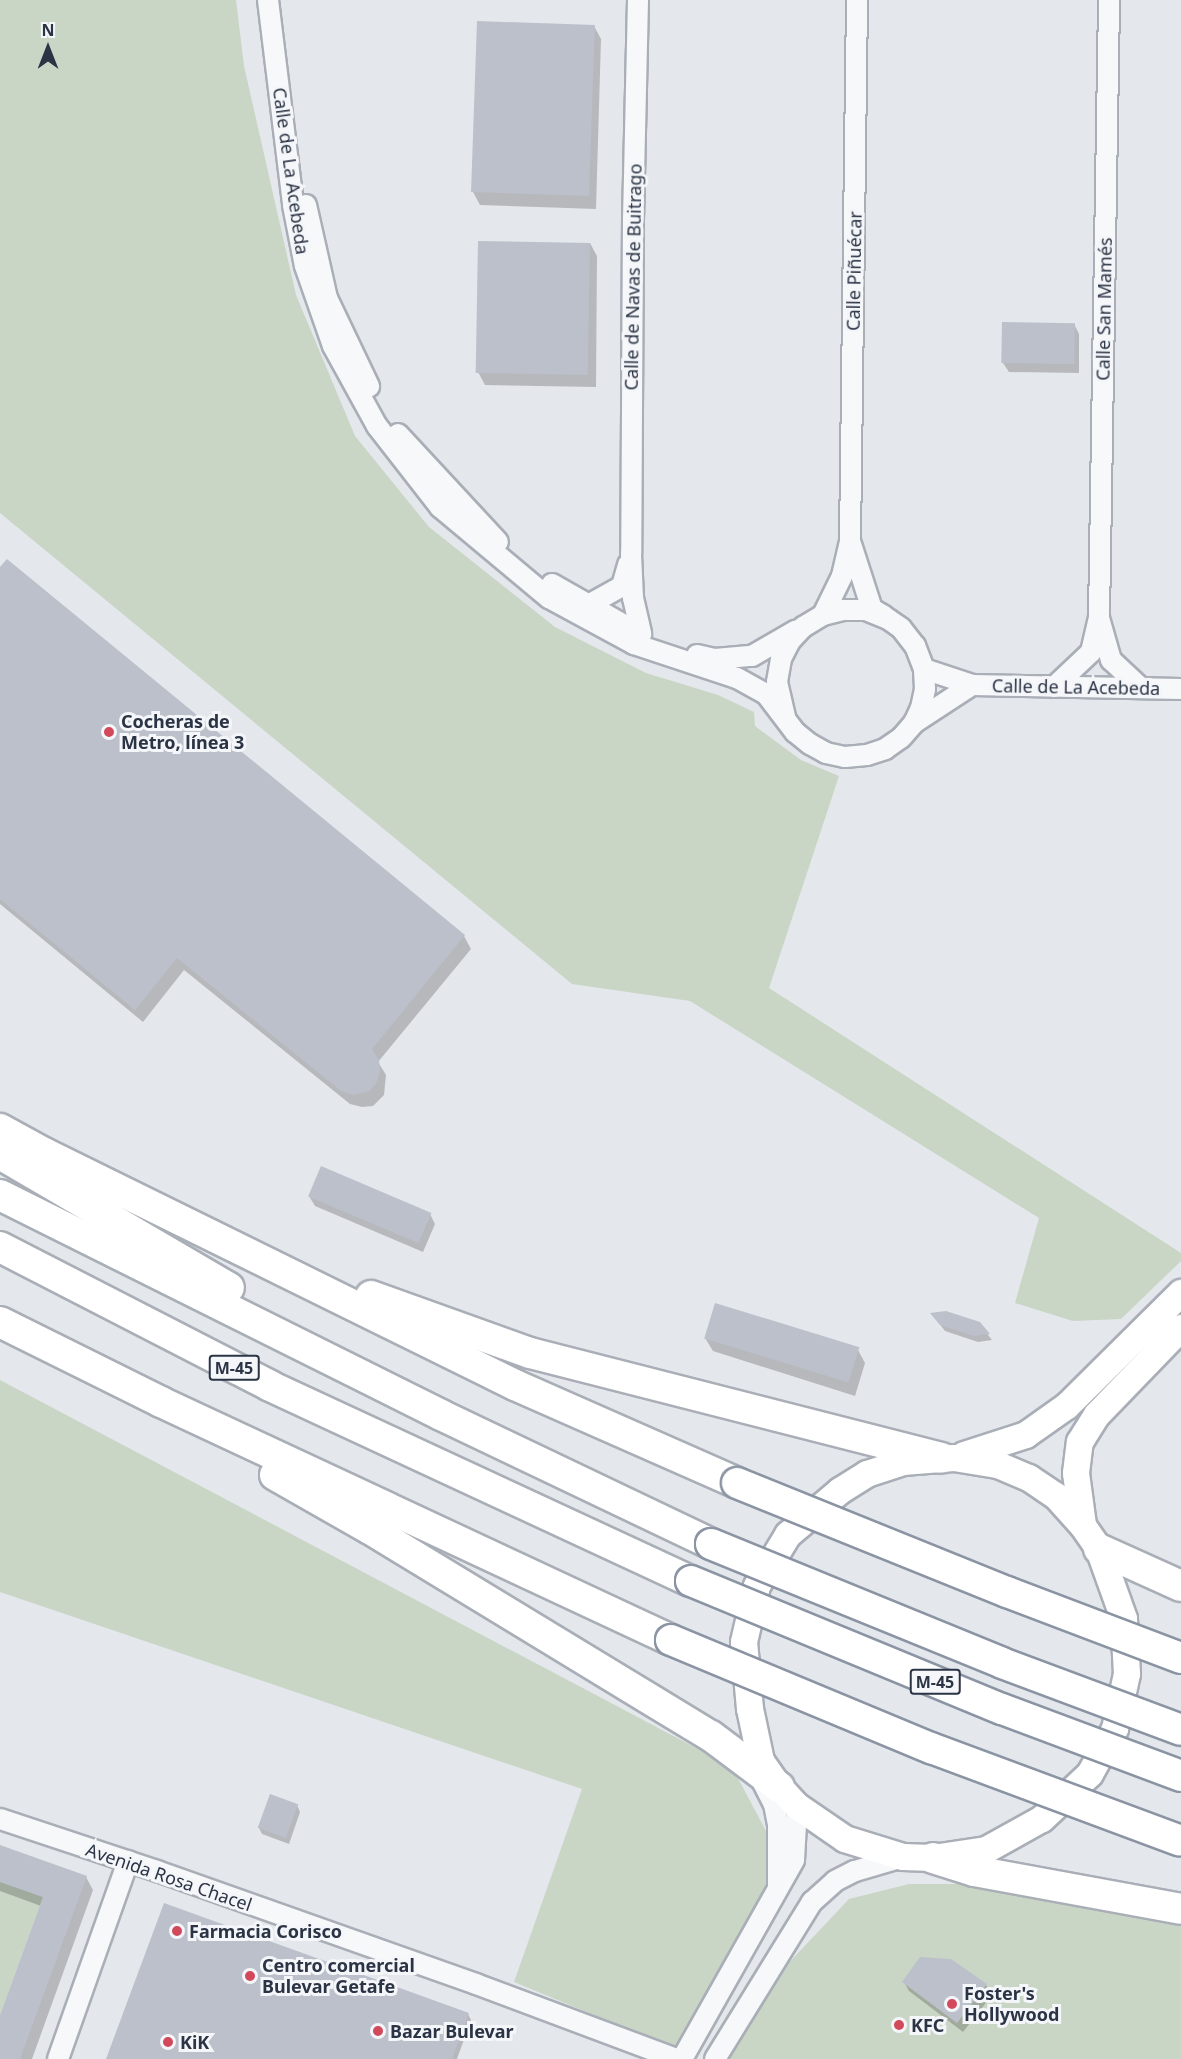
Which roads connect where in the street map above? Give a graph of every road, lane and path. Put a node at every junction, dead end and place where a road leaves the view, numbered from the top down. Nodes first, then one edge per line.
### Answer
1 (268, 0) edge
2 (281, 0) edge
3 (638, 0) edge
4 (857, 0) edge
5 (1109, 0) edge
6 (850, 542) junction
7 (632, 554) junction
8 (590, 604) junction
9 (823, 615) junction
10 (886, 618) junction
11 (1099, 618) junction
12 (803, 627) junction
13 (641, 634) junction
14 (924, 669) junction
15 (972, 685) junction
16 (1054, 687) junction
17 (1141, 688) junction
18 (1181, 689) edge
19 (785, 717) junction
20 (914, 723) junction
21 (0, 1129) edge
22 (0, 1154) edge
23 (0, 1195) edge
24 (0, 1247) edge
25 (235, 1247) junction
26 (1181, 1293) edge
27 (0, 1322) edge
28 (1181, 1328) edge
29 (316, 1351) junction
30 (161, 1402) junction
31 (948, 1458) junction
32 (1091, 1537) junction
33 (1181, 1586) edge
34 (1181, 1658) edge
35 (1181, 1730) edge
36 (756, 1769) junction
37 (1181, 1776) edge
38 (788, 1796) junction
39 (0, 1819) edge
40 (1180, 1840) edge
41 (903, 1857) junction
42 (933, 1858) junction
43 (128, 1861) junction
44 (778, 1893) junction
45 (1181, 1909) edge
46 (58, 2059) edge
47 (676, 2059) edge
48 (682, 2059) edge
49 (715, 2059) edge

1 - 19 street, Calle de La Acebeda
2 - 8 street, Calle de La Acebeda
3 - 7 street, Calle de Navas de Buitrago
4 - 6 street, Calle Piñuécar
5 - 11 street, Calle San Mamés
6 - 9 street, Calle Piñuécar
6 - 10 street, Calle Piñuécar
7 - 8 street, Calle de Navas de Buitrago
7 - 13 street, Calle de Navas de Buitrago
8 - 13 street, Calle de La Acebeda
9 - 10 street
9 - 12 street
10 - 14 street
11 - 16 street, Calle San Mamés
11 - 17 street, Calle San Mamés
12 - 13 street, Calle de La Acebeda
12 - 19 street
14 - 15 street, Calle de La Acebeda
14 - 20 street
15 - 16 street, Calle de La Acebeda
15 - 20 street, Calle de La Acebeda
16 - 17 street, Calle de La Acebeda
17 - 18 street, Calle de La Acebeda
19 - 20 street
21 - 25 highway
22 - 29 highway
23 - 29 highway, M-45
24 - 37 highway, M-45, bridge
25 - 31 highway
25 - 34 highway, bridge
26 - 31 main road
27 - 30 highway
28 - 32 main road
29 - 35 highway, M-45, bridge
30 - 36 highway
30 - 40 highway, bridge
31 - 32 main road
31 - 38 main road
32 - 33 highway
32 - 42 main road
36 - 38 highway
36 - 44 street
38 - 41 main road
38 - 44 street
39 - 43 street, Avenida Rosa Chacel
41 - 42 main road
41 - 49 street
42 - 45 highway
43 - 46 street
43 - 47 street, Avenida Rosa Chacel
44 - 48 street

